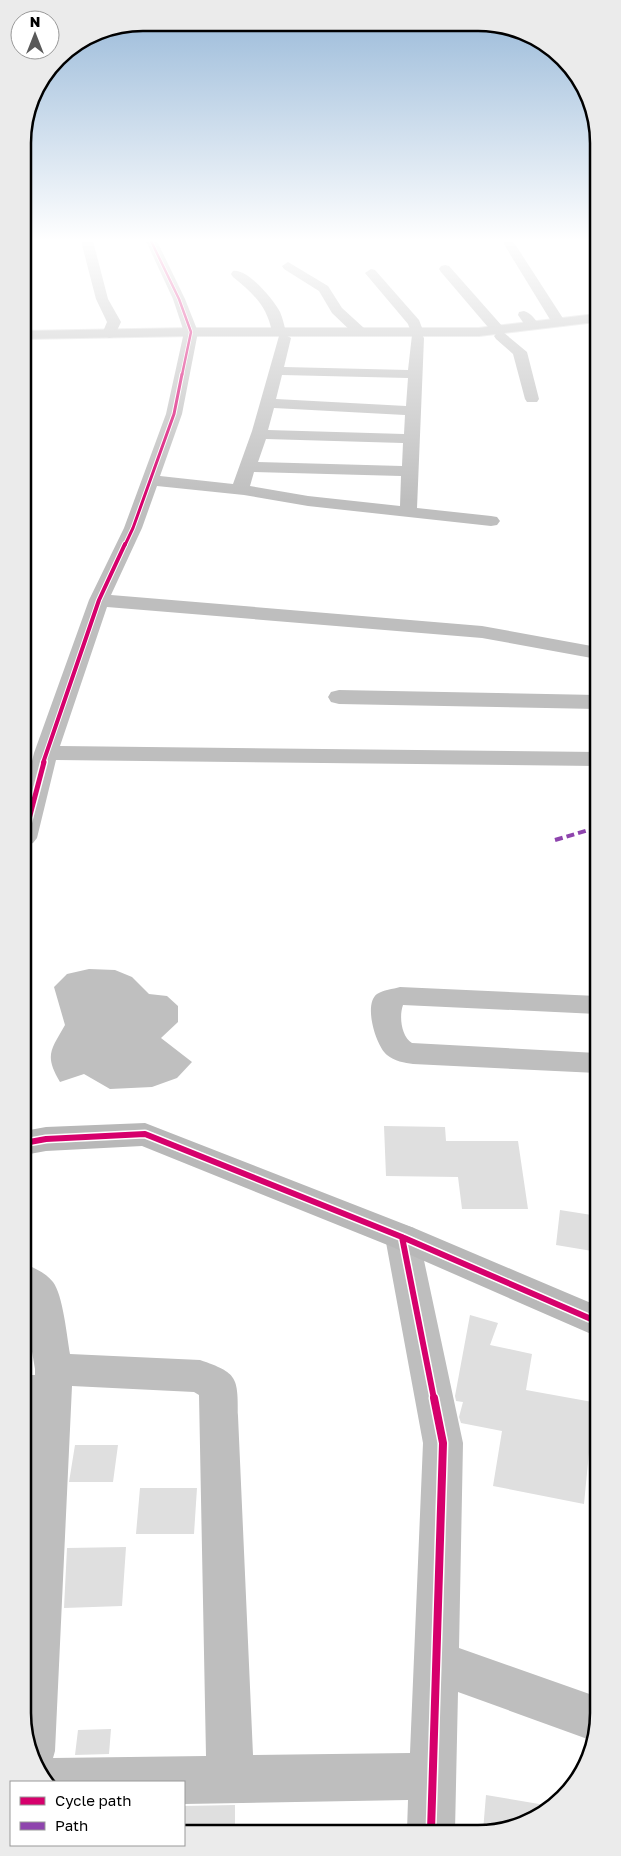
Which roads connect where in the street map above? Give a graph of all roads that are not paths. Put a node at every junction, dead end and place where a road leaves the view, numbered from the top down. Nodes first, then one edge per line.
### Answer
1 (112, 328) edge
2 (188, 328) edge
3 (279, 328) edge
4 (355, 328) edge
5 (415, 328) edge
6 (494, 328) edge
7 (511, 328) edge
8 (564, 328) edge
9 (360, 332) junction
10 (499, 333) junction
11 (109, 334) junction
12 (31, 335) edge
13 (190, 335) junction
14 (281, 335) junction
15 (417, 336) junction
16 (31, 341) edge
17 (276, 371) junction
18 (415, 374) junction
19 (532, 399) dead end
20 (268, 403) junction
21 (413, 411) junction
22 (258, 434) junction
23 (412, 439) junction
24 (249, 467) junction
25 (411, 471) junction
26 (150, 480) junction
27 (244, 490) junction
28 (408, 511) junction
29 (491, 520) dead end
30 (99, 600) junction
31 (590, 652) edge
32 (338, 697) dead end
33 (590, 702) edge
34 (46, 754) junction
35 (590, 759) edge
36 (31, 811) edge
37 (590, 1004) edge
38 (590, 1063) edge
39 (31, 1142) edge
40 (402, 1238) junction
41 (31, 1284) edge
42 (590, 1319) edge
43 (44, 1384) edge
44 (436, 1662) junction
45 (590, 1717) edge
46 (33, 1732) edge
47 (434, 1776) junction
48 (230, 1778) junction
49 (94, 1781) edge
50 (431, 1825) edge

1 - 11 street
2 - 13 street
3 - 14 street
4 - 9 street
5 - 15 street
6 - 10 street
7 - 10 street
8 - 10 street
9 - 14 street
9 - 15 street
10 - 15 street
10 - 19 street
11 - 12 street
11 - 13 street
13 - 14 street
13 - 16 street
13 - 26 street
14 - 15 street
14 - 17 street
15 - 18 street
17 - 18 street
17 - 20 street
18 - 21 street
20 - 21 street
20 - 22 street
21 - 23 street
22 - 23 street
22 - 24 street
23 - 25 street
24 - 25 street
24 - 27 street
25 - 28 street
26 - 27 street
26 - 30 street
27 - 28 street
28 - 29 street
30 - 31 street
30 - 34 street
32 - 33 street
34 - 35 street
34 - 36 street
37 - 38 street
39 - 40 street
40 - 42 street
40 - 44 street
41 - 43 street
43 - 46 street
43 - 48 street
44 - 45 street
44 - 47 street
47 - 48 street
47 - 50 street
48 - 49 street

